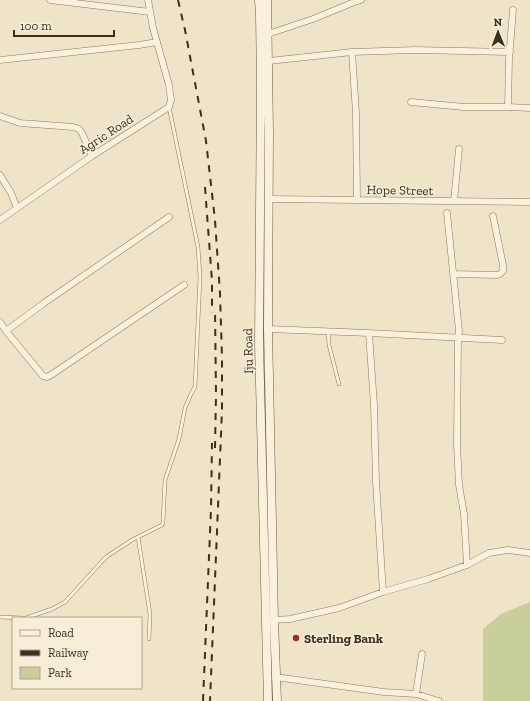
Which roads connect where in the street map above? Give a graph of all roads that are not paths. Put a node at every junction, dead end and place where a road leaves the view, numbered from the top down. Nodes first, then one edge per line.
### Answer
1 (50, 0) edge
2 (148, 0) edge
3 (259, 0) edge
4 (267, 0) edge
5 (361, 0) edge
6 (513, 10) dead end
7 (150, 12) junction
8 (268, 34) junction
9 (157, 42) junction
10 (352, 52) junction
11 (510, 52) junction
12 (0, 60) edge
13 (269, 61) junction
14 (411, 102) dead end
15 (169, 107) junction
16 (508, 107) junction
17 (530, 108) edge
18 (0, 116) edge
19 (459, 149) dead end
20 (92, 156) junction
21 (0, 176) edge
22 (269, 199) junction
23 (357, 200) junction
24 (454, 201) junction
25 (530, 202) edge
26 (17, 208) junction
27 (447, 213) dead end
28 (493, 216) dead end
29 (169, 217) dead end
30 (0, 220) edge
31 (454, 274) junction
32 (184, 285) dead end
33 (0, 322) edge
34 (268, 329) junction
35 (6, 331) junction
36 (328, 331) junction
37 (369, 333) junction
38 (458, 338) junction
39 (502, 340) dead end
40 (338, 384) dead end
41 (138, 537) junction
42 (530, 553) edge
43 (467, 565) junction
44 (269, 588) junction
45 (383, 592) junction
46 (29, 617) edge
47 (0, 618) edge
48 (12, 618) edge
49 (274, 620) junction
50 (149, 639) dead end
51 (422, 654) dead end
52 (275, 677) junction
53 (416, 694) junction
54 (268, 701) edge
55 (277, 701) edge
56 (439, 701) edge

1 - 7 street
2 - 7 street
3 - 44 main road, Iju Road
4 - 8 main road, Iju Road
5 - 8 street
6 - 11 street
7 - 9 street
8 - 13 main road, Iju Road
9 - 12 street
9 - 15 street
10 - 11 street
10 - 13 street
10 - 23 street
11 - 16 street
13 - 22 main road, Iju Road
14 - 16 street
15 - 20 street, Agric Road
15 - 41 lane
16 - 17 street
18 - 20 street
19 - 24 street
20 - 26 street, Agric Road
21 - 26 street
22 - 23 street, Hope Street
22 - 34 main road, Iju Road
23 - 24 street, Hope Street
24 - 25 street, Hope Street
26 - 30 street, Agric Road
27 - 31 street
28 - 31 street
29 - 35 street
31 - 38 street
32 - 35 street
33 - 35 street
34 - 36 street
34 - 44 main road, Iju Road
36 - 37 street
36 - 40 lane
37 - 38 street
37 - 45 street
38 - 39 street
38 - 43 street
41 - 46 lane
41 - 50 lane
42 - 43 street
43 - 45 street
44 - 49 main road, Iju Road
44 - 54 main road, Iju Road
45 - 49 street
47 - 48 lane
49 - 52 main road, Iju Road
51 - 53 street
52 - 53 street
52 - 55 main road, Iju Road
53 - 56 street

